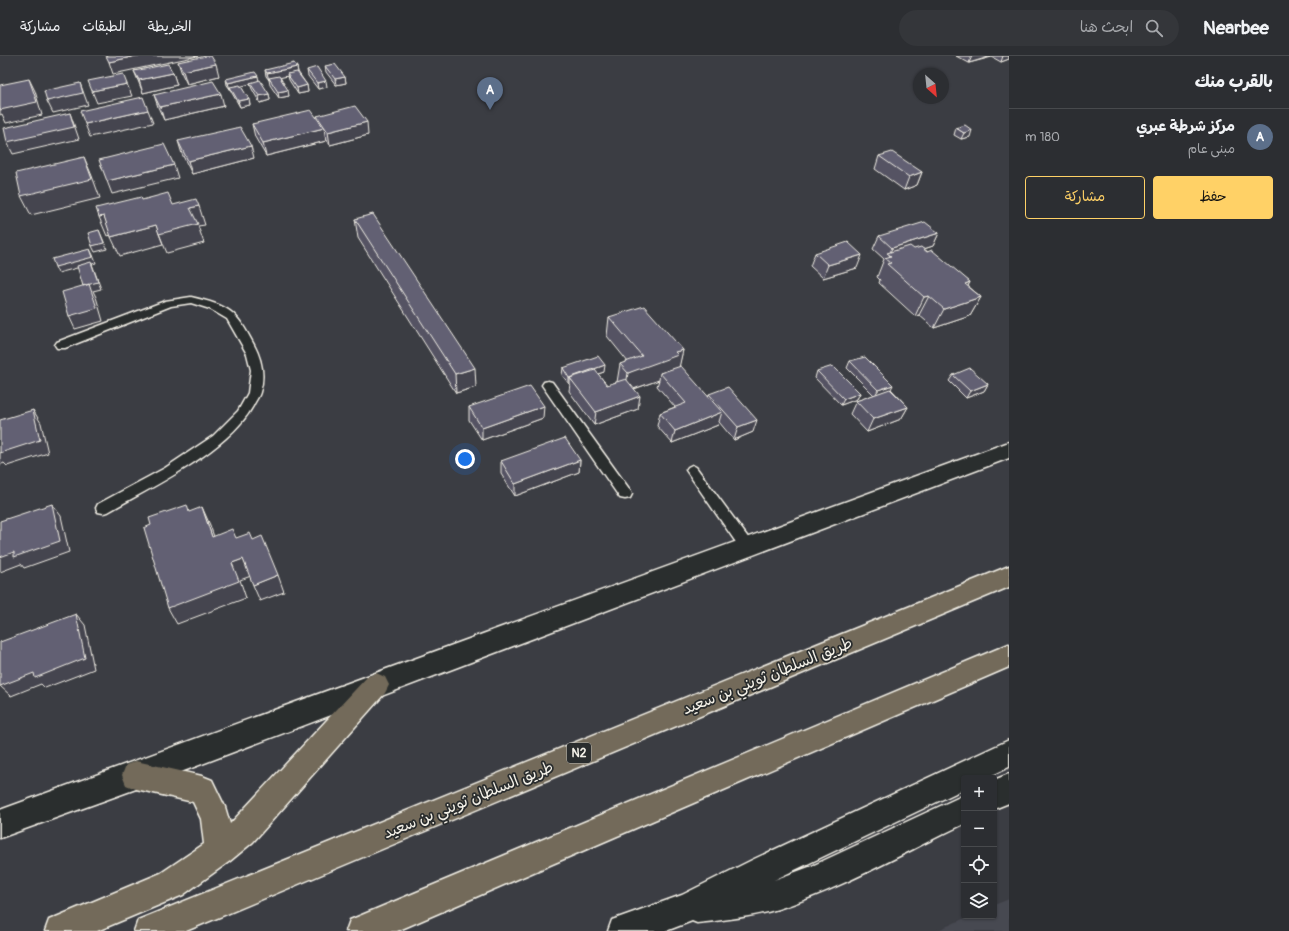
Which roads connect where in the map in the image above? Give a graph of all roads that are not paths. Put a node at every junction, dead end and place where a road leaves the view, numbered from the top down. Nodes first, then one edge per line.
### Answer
1 (61, 345) dead end
2 (548, 385) dead end
3 (1009, 450) edge
4 (692, 470) dead end
5 (625, 494) dead end
6 (103, 508) dead end
7 (747, 547) junction
8 (1009, 576) edge
9 (1009, 655) edge
10 (376, 685) junction
11 (1009, 753) edge
12 (136, 775) junction
13 (1009, 788) edge
14 (997, 794) edge
15 (961, 810) edge
16 (0, 824) edge
17 (220, 851) junction
18 (688, 908) junction
19 (60, 931) edge
20 (149, 931) edge
21 (361, 931) edge
22 (623, 931) edge

1 - 6 lane
2 - 5 lane
3 - 7 street
4 - 7 lane
7 - 10 street
8 - 20 highway, طريق السلطان ثويني بن سعيد / N2
9 - 21 highway
10 - 12 street
10 - 17 highway
11 - 18 street
12 - 16 street
12 - 17 highway
13 - 14 street
15 - 18 street
17 - 19 highway
18 - 22 street

